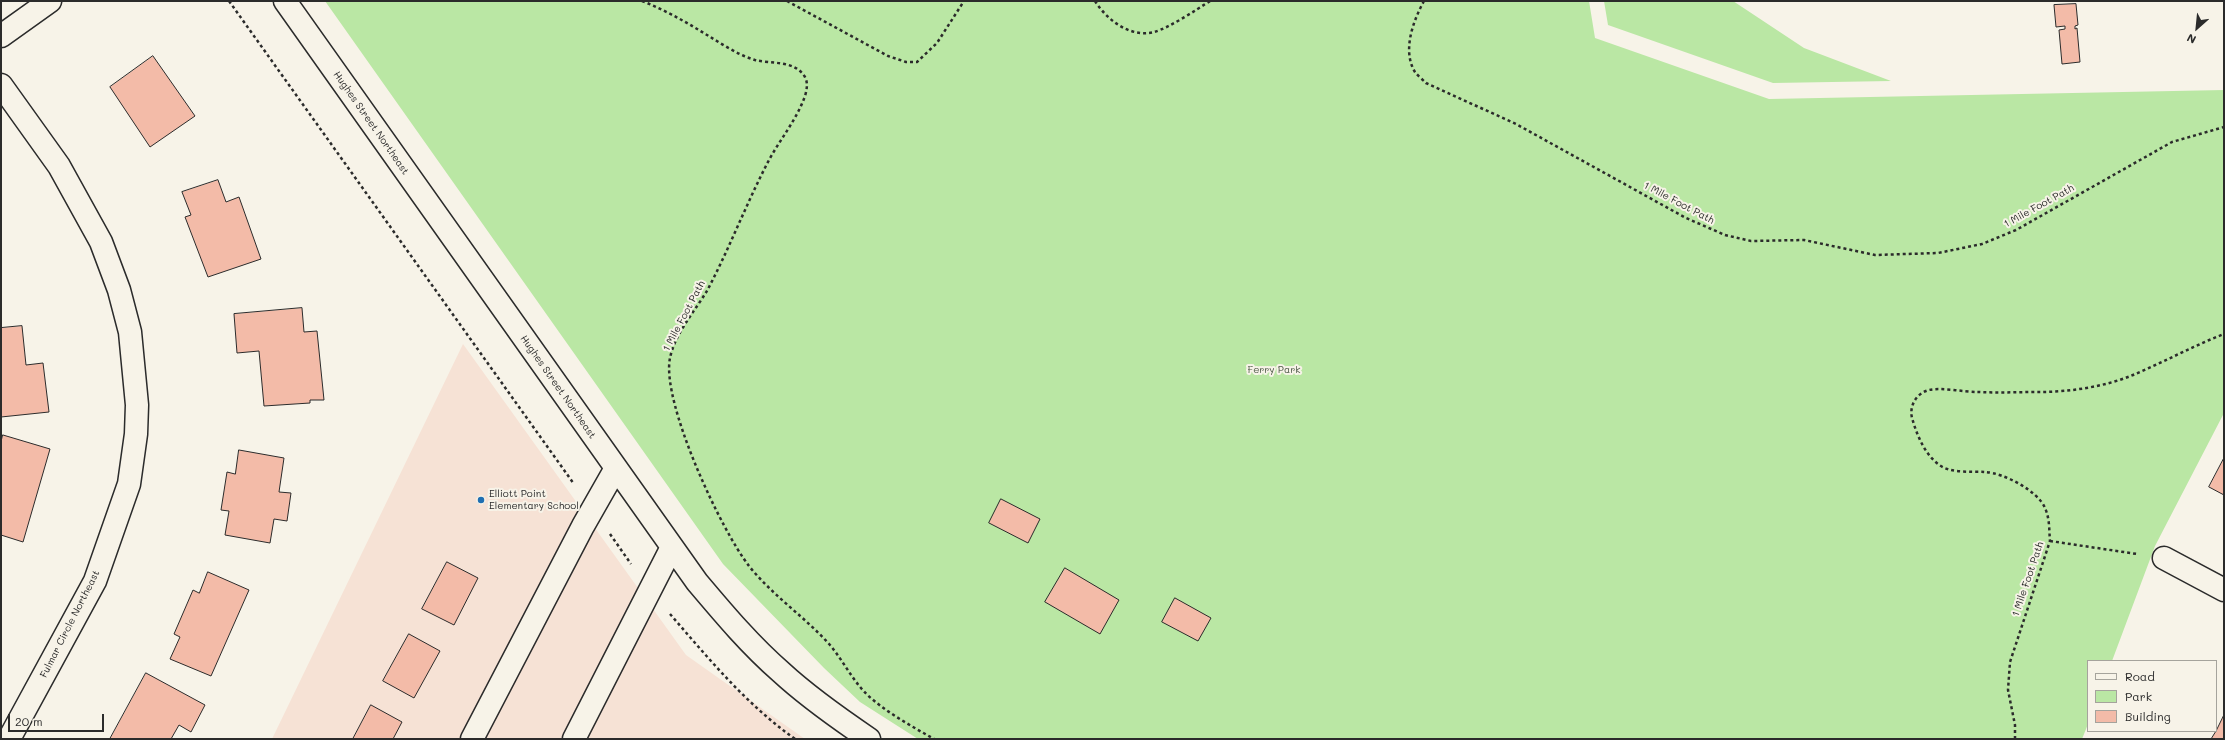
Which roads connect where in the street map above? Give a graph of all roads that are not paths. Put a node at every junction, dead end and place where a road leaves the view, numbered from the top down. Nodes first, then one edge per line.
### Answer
1 (50, 1) edge
2 (285, 1) edge
3 (1, 36) edge
4 (1, 84) edge
5 (616, 468) junction
6 (672, 547) junction
7 (2164, 558) road end
8 (2224, 590) edge
9 (9, 739) edge
10 (472, 739) edge
11 (574, 739) edge
12 (869, 739) edge

1 - 3 street
2 - 5 street, Hughes Street Northeast
4 - 9 street, Fulmar Circle Northeast
5 - 6 street, Hughes Street Northeast
5 - 10 street
6 - 11 street
6 - 12 street, Hughes Street Northeast
7 - 8 street

